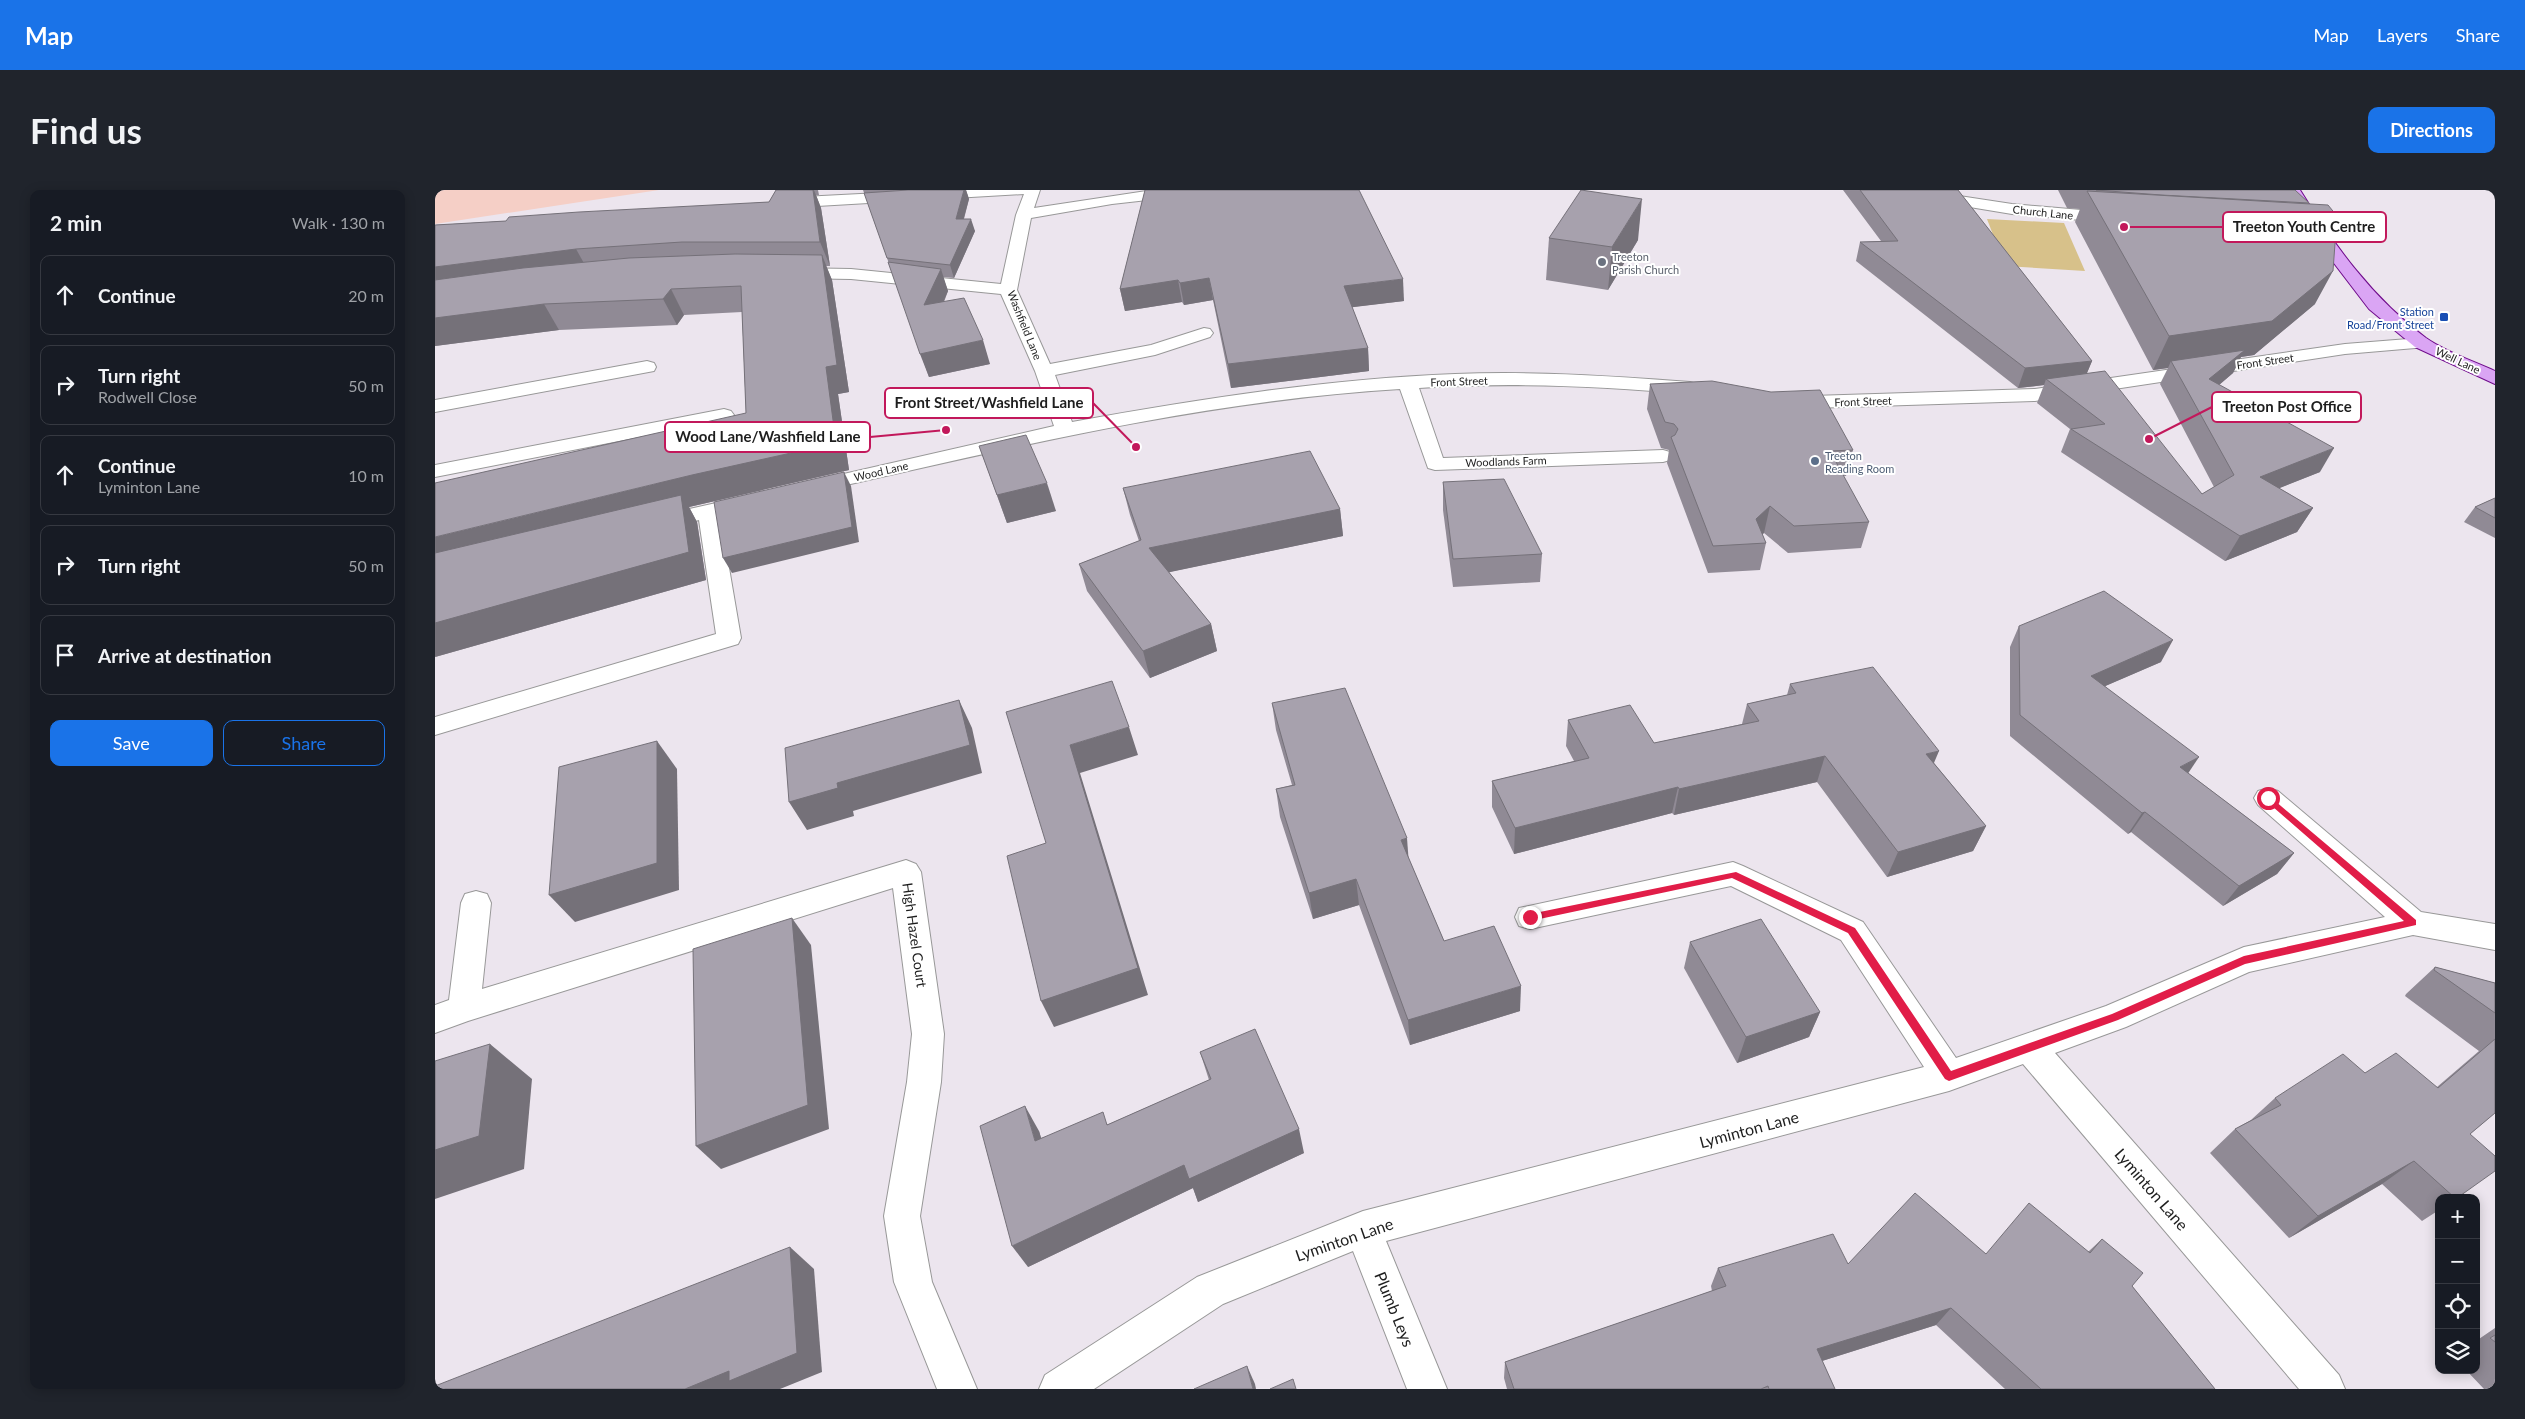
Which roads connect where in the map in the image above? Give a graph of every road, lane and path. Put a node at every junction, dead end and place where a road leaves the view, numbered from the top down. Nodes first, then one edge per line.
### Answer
1 (1021, 190) edge
2 (1033, 190) edge
3 (1201, 190) edge
4 (1891, 190) edge
5 (2293, 190) edge
6 (772, 204) edge
7 (1024, 215) junction
8 (2130, 219) edge
9 (2297, 228) edge
10 (2317, 230) junction
11 (774, 273) edge
12 (1008, 290) junction
13 (1204, 334) dead end
14 (2421, 343) junction
15 (647, 367) dead end
16 (1044, 371) junction
17 (2495, 378) edge
18 (1408, 383) junction
19 (1705, 390) edge
20 (1773, 398) edge
21 (435, 406) edge
22 (724, 415) dead end
23 (1065, 429) junction
24 (1663, 456) dead end
25 (435, 471) edge
26 (708, 511) junction
27 (642, 527) edge
28 (435, 726) edge
29 (2268, 798) dead end
30 (476, 903) dead end
31 (1530, 917) dead end
32 (2413, 923) junction
33 (2495, 937) edge
34 (449, 1013) edge
35 (2029, 1047) junction
36 (1949, 1076) junction
37 (1363, 1229) junction
38 (957, 1389) edge
39 (1059, 1389) edge
40 (1427, 1389) edge
41 (2325, 1389) edge

1 - 6 street
2 - 7 street, Washfield Lane
3 - 7 street
4 - 8 street, Church Lane
5 - 10 main road, Well Lane
7 - 12 street, Washfield Lane
9 - 10 street
10 - 14 main road, Well Lane
11 - 12 street
12 - 16 street, Washfield Lane
13 - 16 street
14 - 17 main road, Well Lane
14 - 20 street, Front Street
15 - 21 street
16 - 23 street, Washfield Lane
18 - 19 street, Front Street
18 - 23 street, Front Street
18 - 24 street, Woodlands Farm
22 - 25 street
23 - 26 street, Wood Lane
26 - 27 street, Wood Lane
26 - 28 street
29 - 32 street
30 - 34 street, High Hazel Court
31 - 36 street
32 - 33 street
32 - 35 street
34 - 38 street, High Hazel Court
35 - 36 street, Lyminton Lane
35 - 41 street, Lyminton Lane
36 - 37 street, Lyminton Lane
37 - 39 street, Lyminton Lane
37 - 40 street, Plumb Leys

